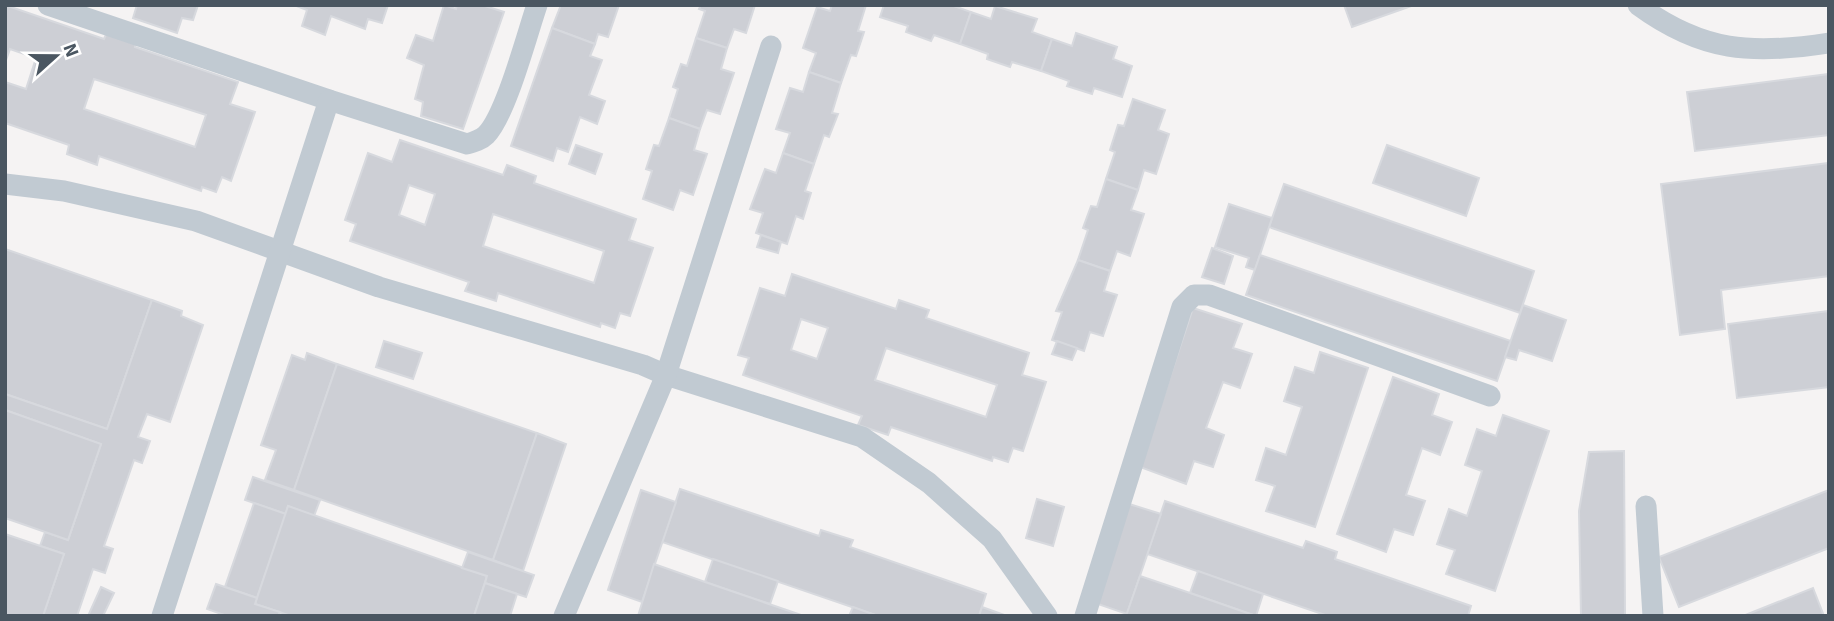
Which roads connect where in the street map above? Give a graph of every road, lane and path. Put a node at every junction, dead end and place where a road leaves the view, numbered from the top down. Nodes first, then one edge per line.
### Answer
1 (48, 5) edge
2 (537, 5) edge
3 (1638, 5) edge
4 (82, 11) edge
5 (1829, 43) edge
6 (771, 46) dead end
7 (329, 100) junction
8 (5, 184) edge
9 (280, 250) junction
10 (666, 375) junction
11 (1490, 396) dead end
12 (1646, 506) dead end
13 (162, 616) edge
14 (564, 616) edge
15 (1047, 616) edge
16 (1085, 616) edge
17 (1653, 616) edge

1 - 4 lane
2 - 7 lane
3 - 5 lane
4 - 7 lane
6 - 10 lane
7 - 9 lane
8 - 9 lane
9 - 10 lane
9 - 13 lane
10 - 14 lane
10 - 15 lane
11 - 16 lane
12 - 17 lane

